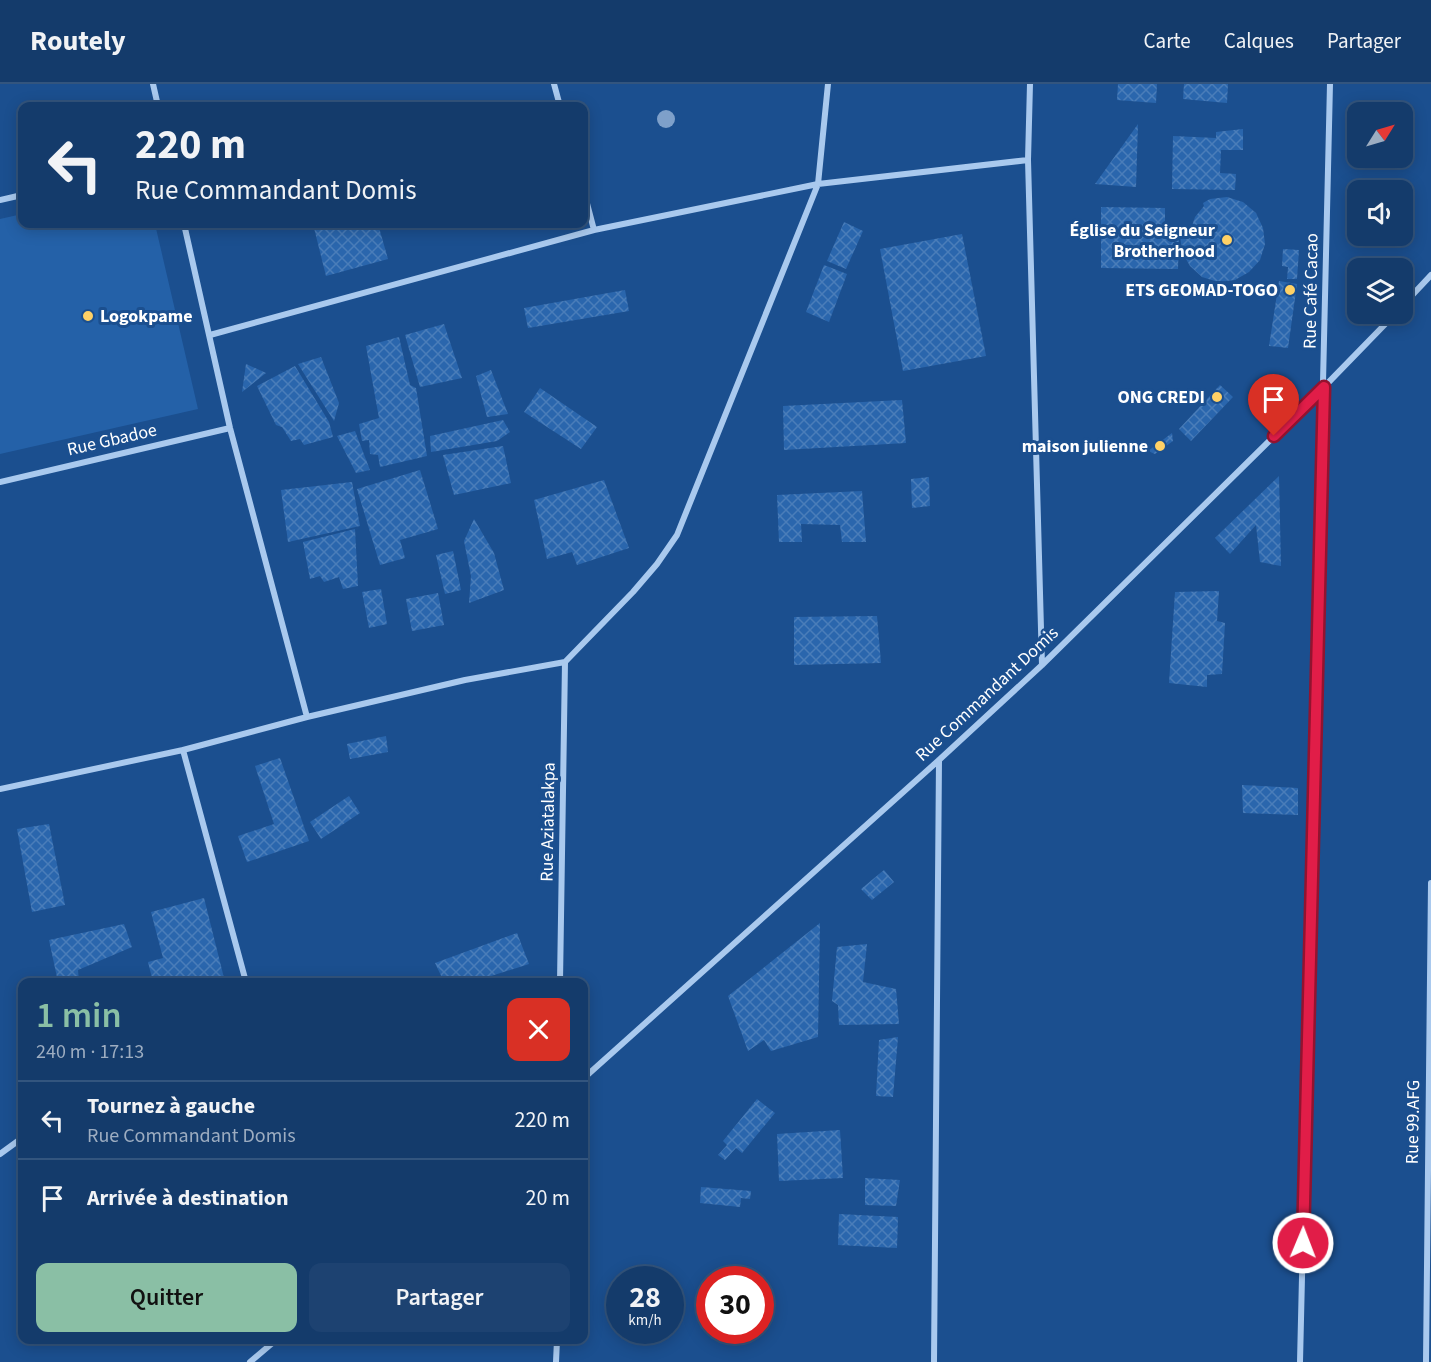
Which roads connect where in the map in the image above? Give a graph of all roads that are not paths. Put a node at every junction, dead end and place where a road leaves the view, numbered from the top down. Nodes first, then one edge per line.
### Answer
1 (153, 84) edge
2 (554, 84) edge
3 (828, 84) edge
4 (1030, 84) edge
5 (1330, 84) edge
6 (157, 102) edge
7 (559, 102) edge
8 (1028, 160) junction
9 (818, 184) junction
10 (18, 196) edge
11 (0, 200) edge
12 (588, 207) edge
13 (185, 228) edge
14 (594, 230) junction
15 (1431, 275) edge
16 (1413, 294) edge
17 (1385, 324) edge
18 (210, 335) junction
19 (1324, 387) junction
20 (230, 428) junction
21 (0, 482) edge
22 (565, 662) junction
23 (1042, 665) junction
24 (307, 717) junction
25 (183, 750) junction
26 (939, 760) junction
27 (0, 789) edge
28 (1431, 883) edge
29 (245, 978) edge
30 (560, 978) edge
31 (588, 1074) edge
32 (18, 1141) edge
33 (0, 1154) edge
34 (271, 1344) edge
35 (557, 1344) edge
36 (250, 1362) edge
37 (556, 1362) edge
38 (934, 1362) edge
39 (1300, 1362) edge
40 (1425, 1362) edge

1 - 6 street
2 - 7 street
3 - 9 street
4 - 8 street
5 - 19 street, Rue Café Cacao
8 - 9 street
8 - 23 street
9 - 14 street
9 - 22 street
10 - 11 street
12 - 14 street
13 - 18 street
14 - 18 street
15 - 16 street
17 - 19 street, Rue Commandant Domis
18 - 20 street
19 - 23 street, Rue Commandant Domis
19 - 39 street, Rue Café Cacao
20 - 21 street, Rue Gbadoe
20 - 24 street
22 - 24 street
22 - 30 street, Rue Aziatalakpa
23 - 26 street, Rue Commandant Domis
24 - 25 street
25 - 27 street
25 - 29 street
26 - 31 street, Rue Commandant Domis
26 - 38 street
28 - 40 street, Rue 99.AFG
32 - 33 street
34 - 36 street
35 - 37 street

